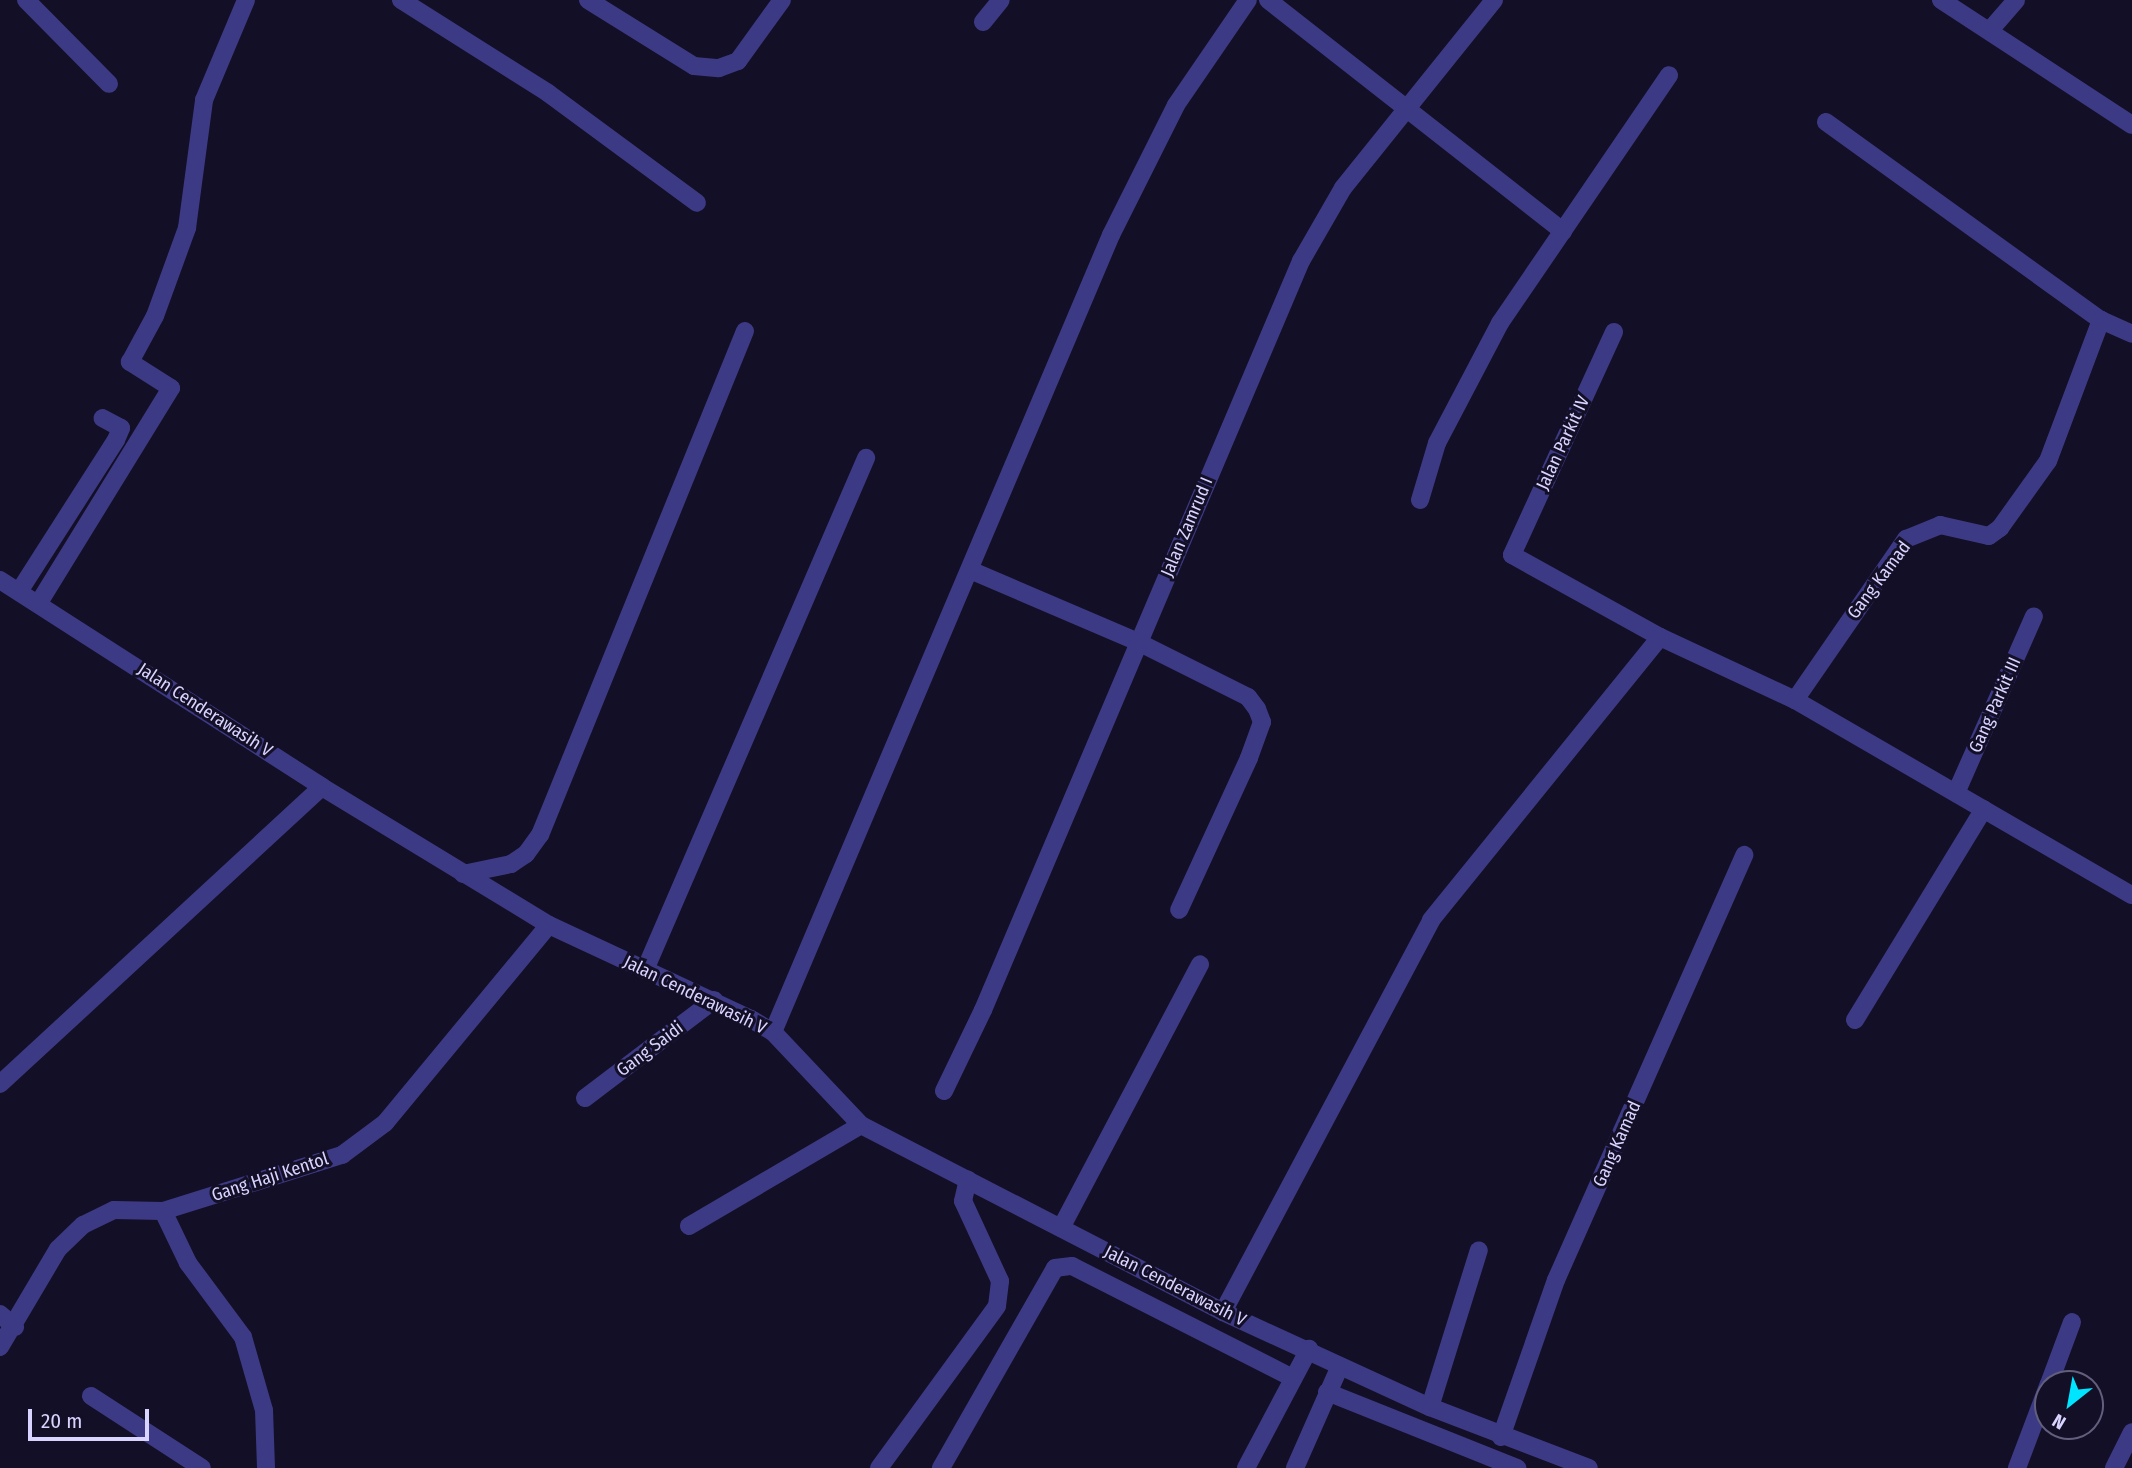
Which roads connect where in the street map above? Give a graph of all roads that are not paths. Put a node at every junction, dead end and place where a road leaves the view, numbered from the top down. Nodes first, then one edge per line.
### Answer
1 (26, 0) edge
2 (246, 0) edge
3 (401, 0) edge
4 (588, 0) edge
5 (782, 0) edge
6 (1001, 0) edge
7 (1248, 0) edge
8 (1268, 0) edge
9 (1494, 0) edge
10 (1941, 0) edge
11 (2016, 0) edge
12 (983, 22) dead end
13 (1991, 29) junction
14 (1670, 75) dead end
15 (109, 84) dead end
16 (1407, 108) junction
17 (1826, 122) dead end
18 (2132, 125) edge
19 (697, 203) dead end
20 (1563, 231) junction
21 (2101, 320) junction
22 (745, 331) dead end
23 (1614, 332) dead end
24 (2132, 334) edge
25 (102, 418) dead end
26 (866, 458) dead end
27 (1420, 500) dead end
28 (970, 570) junction
29 (0, 580) edge
30 (20, 590) junction
31 (40, 601) junction
32 (2034, 616) dead end
33 (1660, 636) junction
34 (1138, 642) junction
35 (1795, 700) junction
36 (322, 786) junction
37 (1956, 793) junction
38 (1984, 809) junction
39 (1744, 855) dead end
40 (463, 874) junction
41 (2132, 895) edge
42 (1180, 910) dead end
43 (550, 925) junction
44 (1200, 964) dead end
45 (645, 970) junction
46 (714, 1000) junction
47 (1855, 1020) dead end
48 (773, 1032) junction
49 (0, 1084) edge
50 (944, 1091) dead end
51 (585, 1098) dead end
52 (861, 1125) junction
53 (968, 1180) junction
54 (163, 1212) junction
55 (689, 1226) dead end
56 (1060, 1228) junction
57 (1479, 1250) dead end
58 (1223, 1312) junction
59 (0, 1314) edge
60 (2072, 1322) dead end
61 (15, 1327) junction
62 (0, 1347) edge
63 (1309, 1349) junction
64 (1340, 1366) junction
65 (2054, 1370) edge
66 (1293, 1378) junction
67 (1327, 1392) junction
68 (91, 1396) dead end
69 (1430, 1407) junction
70 (2034, 1422) edge
71 (2132, 1432) edge
72 (1500, 1437) junction
73 (202, 1468) edge
74 (266, 1468) edge
75 (879, 1468) edge
76 (941, 1468) edge
77 (1246, 1468) edge
78 (1295, 1468) edge
79 (1517, 1468) edge
80 (1589, 1468) edge
81 (2017, 1468) edge
82 (2114, 1468) edge

1 - 15 street
2 - 31 street
3 - 19 street
4 - 5 street
6 - 12 street
7 - 28 street
8 - 16 street
9 - 16 street, Jalan Zamrud I
10 - 13 street
11 - 13 street
13 - 18 street
14 - 20 street
16 - 20 street
16 - 34 street, Jalan Zamrud I
17 - 21 street
20 - 27 street
21 - 24 street
21 - 35 street, Gang Kamad
22 - 40 street
23 - 33 street, Jalan Parkit IV
25 - 30 street
26 - 45 street
28 - 34 street
28 - 48 street
29 - 30 street, Jalan Cenderawasih V
30 - 31 street, Jalan Cenderawasih V
31 - 36 street, Jalan Cenderawasih V
32 - 37 street, Gang Parkit III
33 - 35 street
33 - 58 street
34 - 42 street
34 - 50 street, Jalan Zamrud I
35 - 37 street
36 - 40 street, Jalan Cenderawasih V
36 - 49 street
37 - 38 street
38 - 41 street
38 - 47 street
39 - 72 street, Gang Kamad
40 - 43 street, Jalan Cenderawasih V
43 - 45 street, Jalan Cenderawasih V
43 - 54 street, Gang Haji Kentol
44 - 56 street
45 - 46 street, Jalan Cenderawasih V
46 - 48 street, Jalan Cenderawasih V
46 - 51 street, Gang Saidi
48 - 52 street, Jalan Cenderawasih V
52 - 53 street, Jalan Cenderawasih V
52 - 55 street
53 - 56 street, Jalan Cenderawasih V
53 - 75 street
54 - 61 street, Gang Haji Kentol
54 - 74 street
56 - 58 street, Jalan Cenderawasih V
57 - 69 street
58 - 63 street, Jalan Cenderawasih V
59 - 61 street
60 - 65 street
61 - 62 street, Gang Haji Kentol
63 - 64 street, Jalan Cenderawasih V
63 - 66 street
64 - 67 street
64 - 69 street, Jalan Cenderawasih V
66 - 76 street
66 - 77 street
67 - 78 street
67 - 79 street
68 - 73 street
69 - 72 street, Jalan Cenderawasih V
70 - 81 street
71 - 82 street
72 - 80 street, Jalan Cenderawasih V

